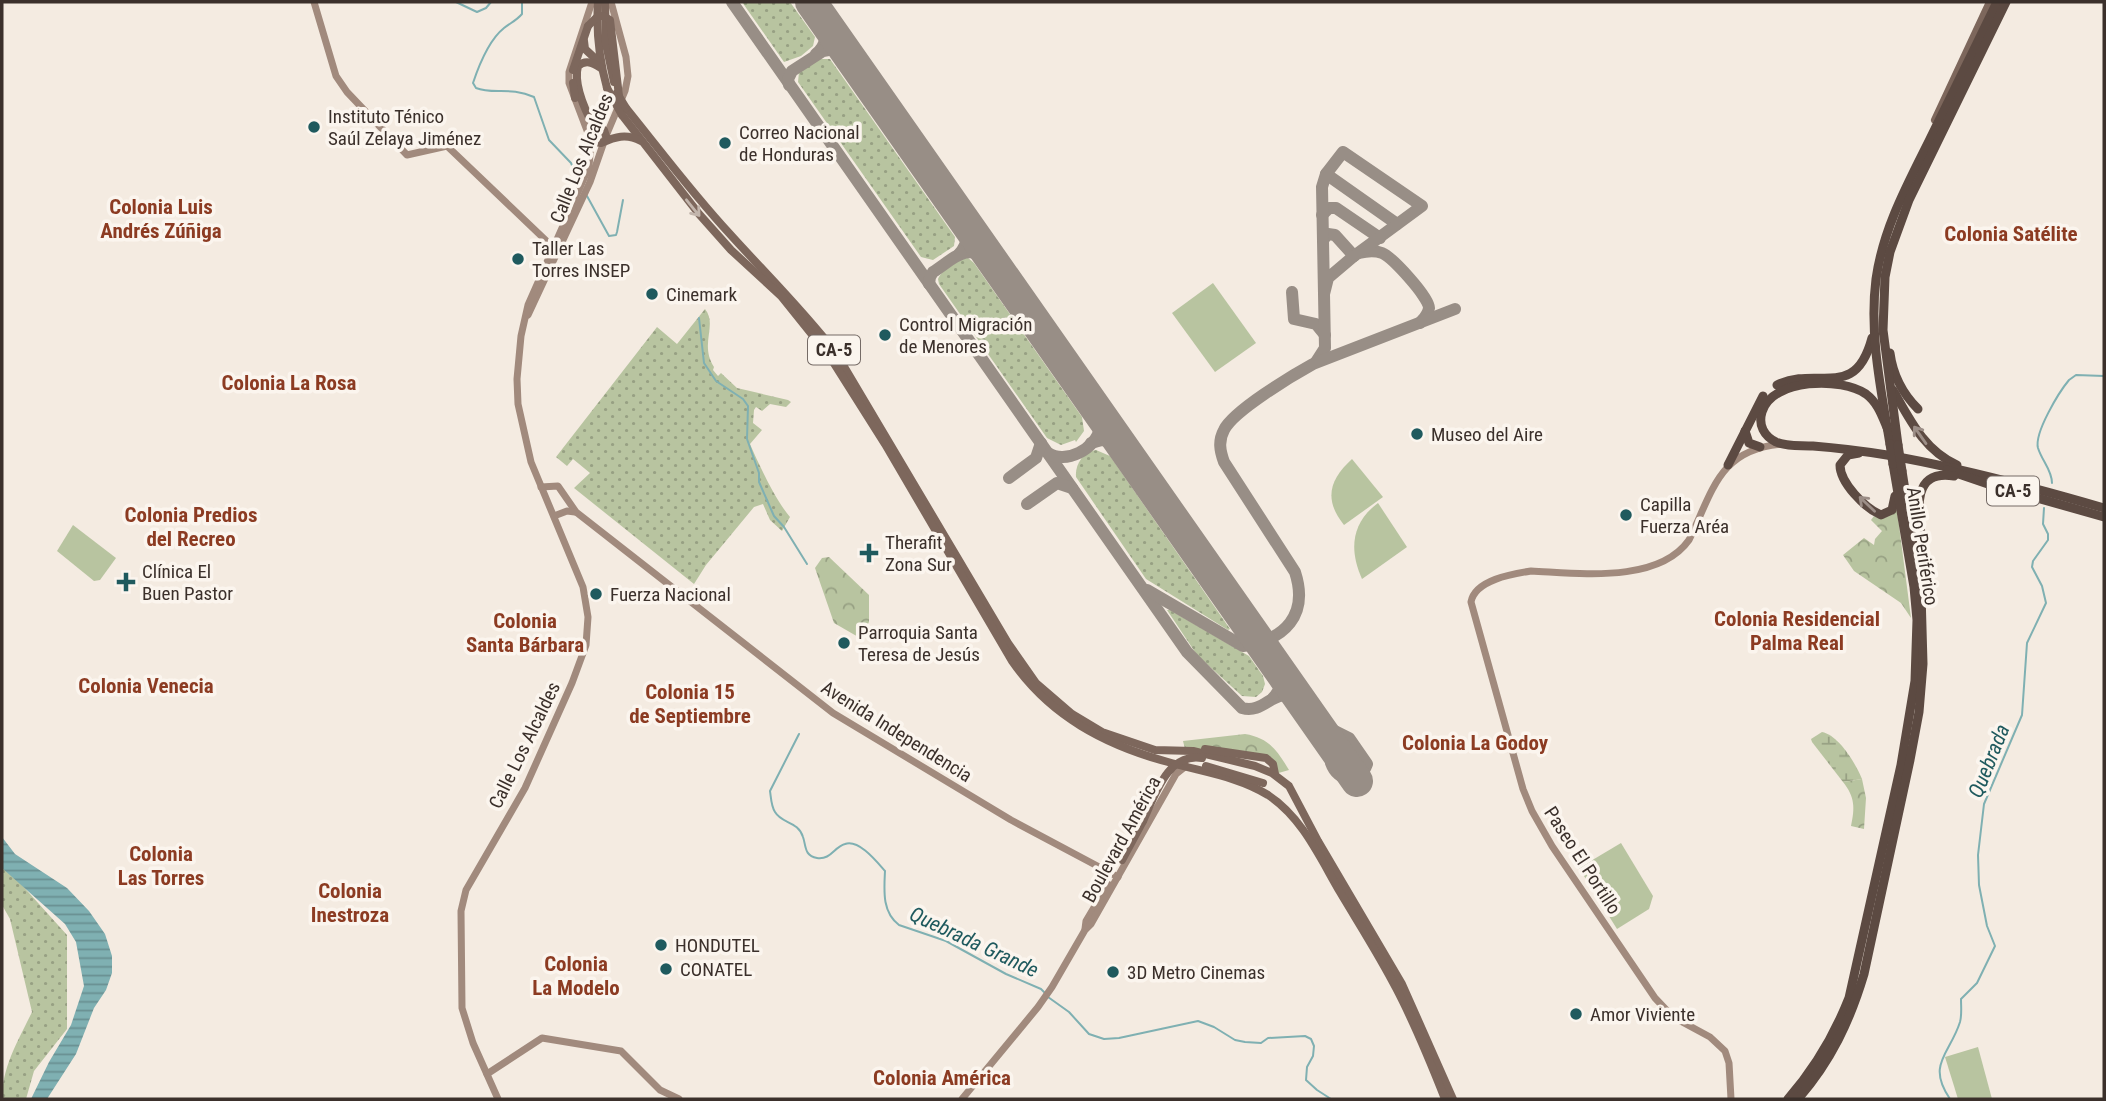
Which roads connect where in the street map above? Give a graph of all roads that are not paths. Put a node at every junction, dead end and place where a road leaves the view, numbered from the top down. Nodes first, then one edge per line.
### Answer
1 (314, 2) edge
2 (592, 2) edge
3 (598, 2) edge
4 (605, 2) edge
5 (611, 2) edge
6 (1990, 2) edge
7 (1997, 2) edge
8 (2006, 2) edge
9 (584, 38) junction
10 (601, 66) junction
11 (610, 85) junction
12 (619, 96) junction
13 (575, 98) junction
14 (624, 112) junction
15 (591, 133) junction
16 (1931, 136) junction
17 (605, 139) junction
18 (646, 145) junction
19 (556, 249) junction
20 (1885, 276) junction
21 (1874, 330) junction
22 (1889, 383) junction
23 (1918, 410) dead end
24 (1761, 426) junction
25 (1745, 430) junction
26 (1888, 430) junction
27 (889, 444) junction
28 (1782, 444) junction
29 (1894, 444) junction
30 (1762, 446) junction
31 (1867, 452) junction
32 (1923, 462) junction
33 (1728, 465) junction
34 (1897, 469) junction
35 (1968, 470) junction
36 (1987, 484) junction
37 (541, 486) junction
38 (2104, 508) edge
39 (576, 512) junction
40 (554, 516) junction
41 (2104, 517) edge
42 (1922, 593) junction
43 (1193, 751) junction
44 (1169, 763) junction
45 (1190, 767) junction
46 (1275, 774) dead end
47 (1263, 783) dead end
48 (1294, 798) junction
49 (1122, 860) junction
50 (1116, 876) junction
51 (488, 1074) junction
52 (498, 1099) edge
53 (679, 1099) edge
54 (962, 1099) edge
55 (1445, 1099) edge
56 (1453, 1099) edge
57 (1731, 1099) edge
58 (1788, 1099) edge
59 (1798, 1099) edge

1 - 19 main road
2 - 13 main road, Calle Los Alcaldes
3 - 10 main road, CA-5
4 - 11 main road, CA-5
5 - 17 main road, Calle Los Alcaldes
6 - 16 main road
7 - 16 highway, Anillo Periférico
8 - 20 highway, Anillo Periférico
9 - 10 main road
9 - 12 main road, bridge
9 - 13 main road
10 - 11 main road, CA-5
10 - 15 main road
11 - 12 main road, CA-5, bridge
11 - 14 main road, CA-5, bridge
12 - 14 main road, CA-5, bridge
13 - 15 main road, Calle Los Alcaldes
14 - 18 main road, CA-5
14 - 27 main road, CA-5
15 - 17 main road
15 - 17 main road
15 - 19 main road, Calle Los Alcaldes
16 - 21 highway, Anillo Periférico
17 - 18 main road
17 - 19 main road, Calle Los Alcaldes
18 -> 27 main road, CA-5
19 - 37 main road, Calle Los Alcaldes
20 - 22 highway, Anillo Periférico
20 - 23 highway
21 - 25 highway
21 - 26 highway, Anillo Periférico
22 - 29 highway, Anillo Periférico
35 -> 22 highway
24 - 26 highway
24 - 28 highway
24 - 30 highway
25 - 30 highway
25 - 33 highway
26 - 29 highway, Anillo Periférico
27 - 43 main road
27 - 44 main road
28 - 30 main road, CA-5
28 - 31 highway, CA-5
29 - 34 highway, Anillo Periférico, bridge
30 - 33 main road, CA-5
31 - 32 highway, CA-5
34 -> 31 highway
32 - 35 highway, CA-5
32 - 36 highway, CA-5
33 - 57 main road, Paseo El Portillo
34 - 42 highway, Anillo Periférico
34 - 58 highway, Anillo Periférico
35 - 38 highway, CA-5
36 - 41 highway, CA-5
36 - 42 highway
37 - 39 main road, Avenida Independencia
37 - 40 main road, Calle Los Alcaldes
39 - 40 main road
39 - 50 main road, Avenida Independencia
40 - 51 main road, Calle Los Alcaldes
42 - 59 highway, Anillo Periférico
43 - 46 main road
43 - 48 main road
44 - 45 main road
44 - 49 main road, Boulevard América
45 - 47 main road
45 - 50 main road, Boulevard América
45 - 55 main road
48 - 49 main road, bridge
48 - 56 main road
49 - 50 main road, Boulevard América
50 - 54 main road, Boulevard América
51 - 52 main road, Calle Los Alcaldes
51 - 53 main road

